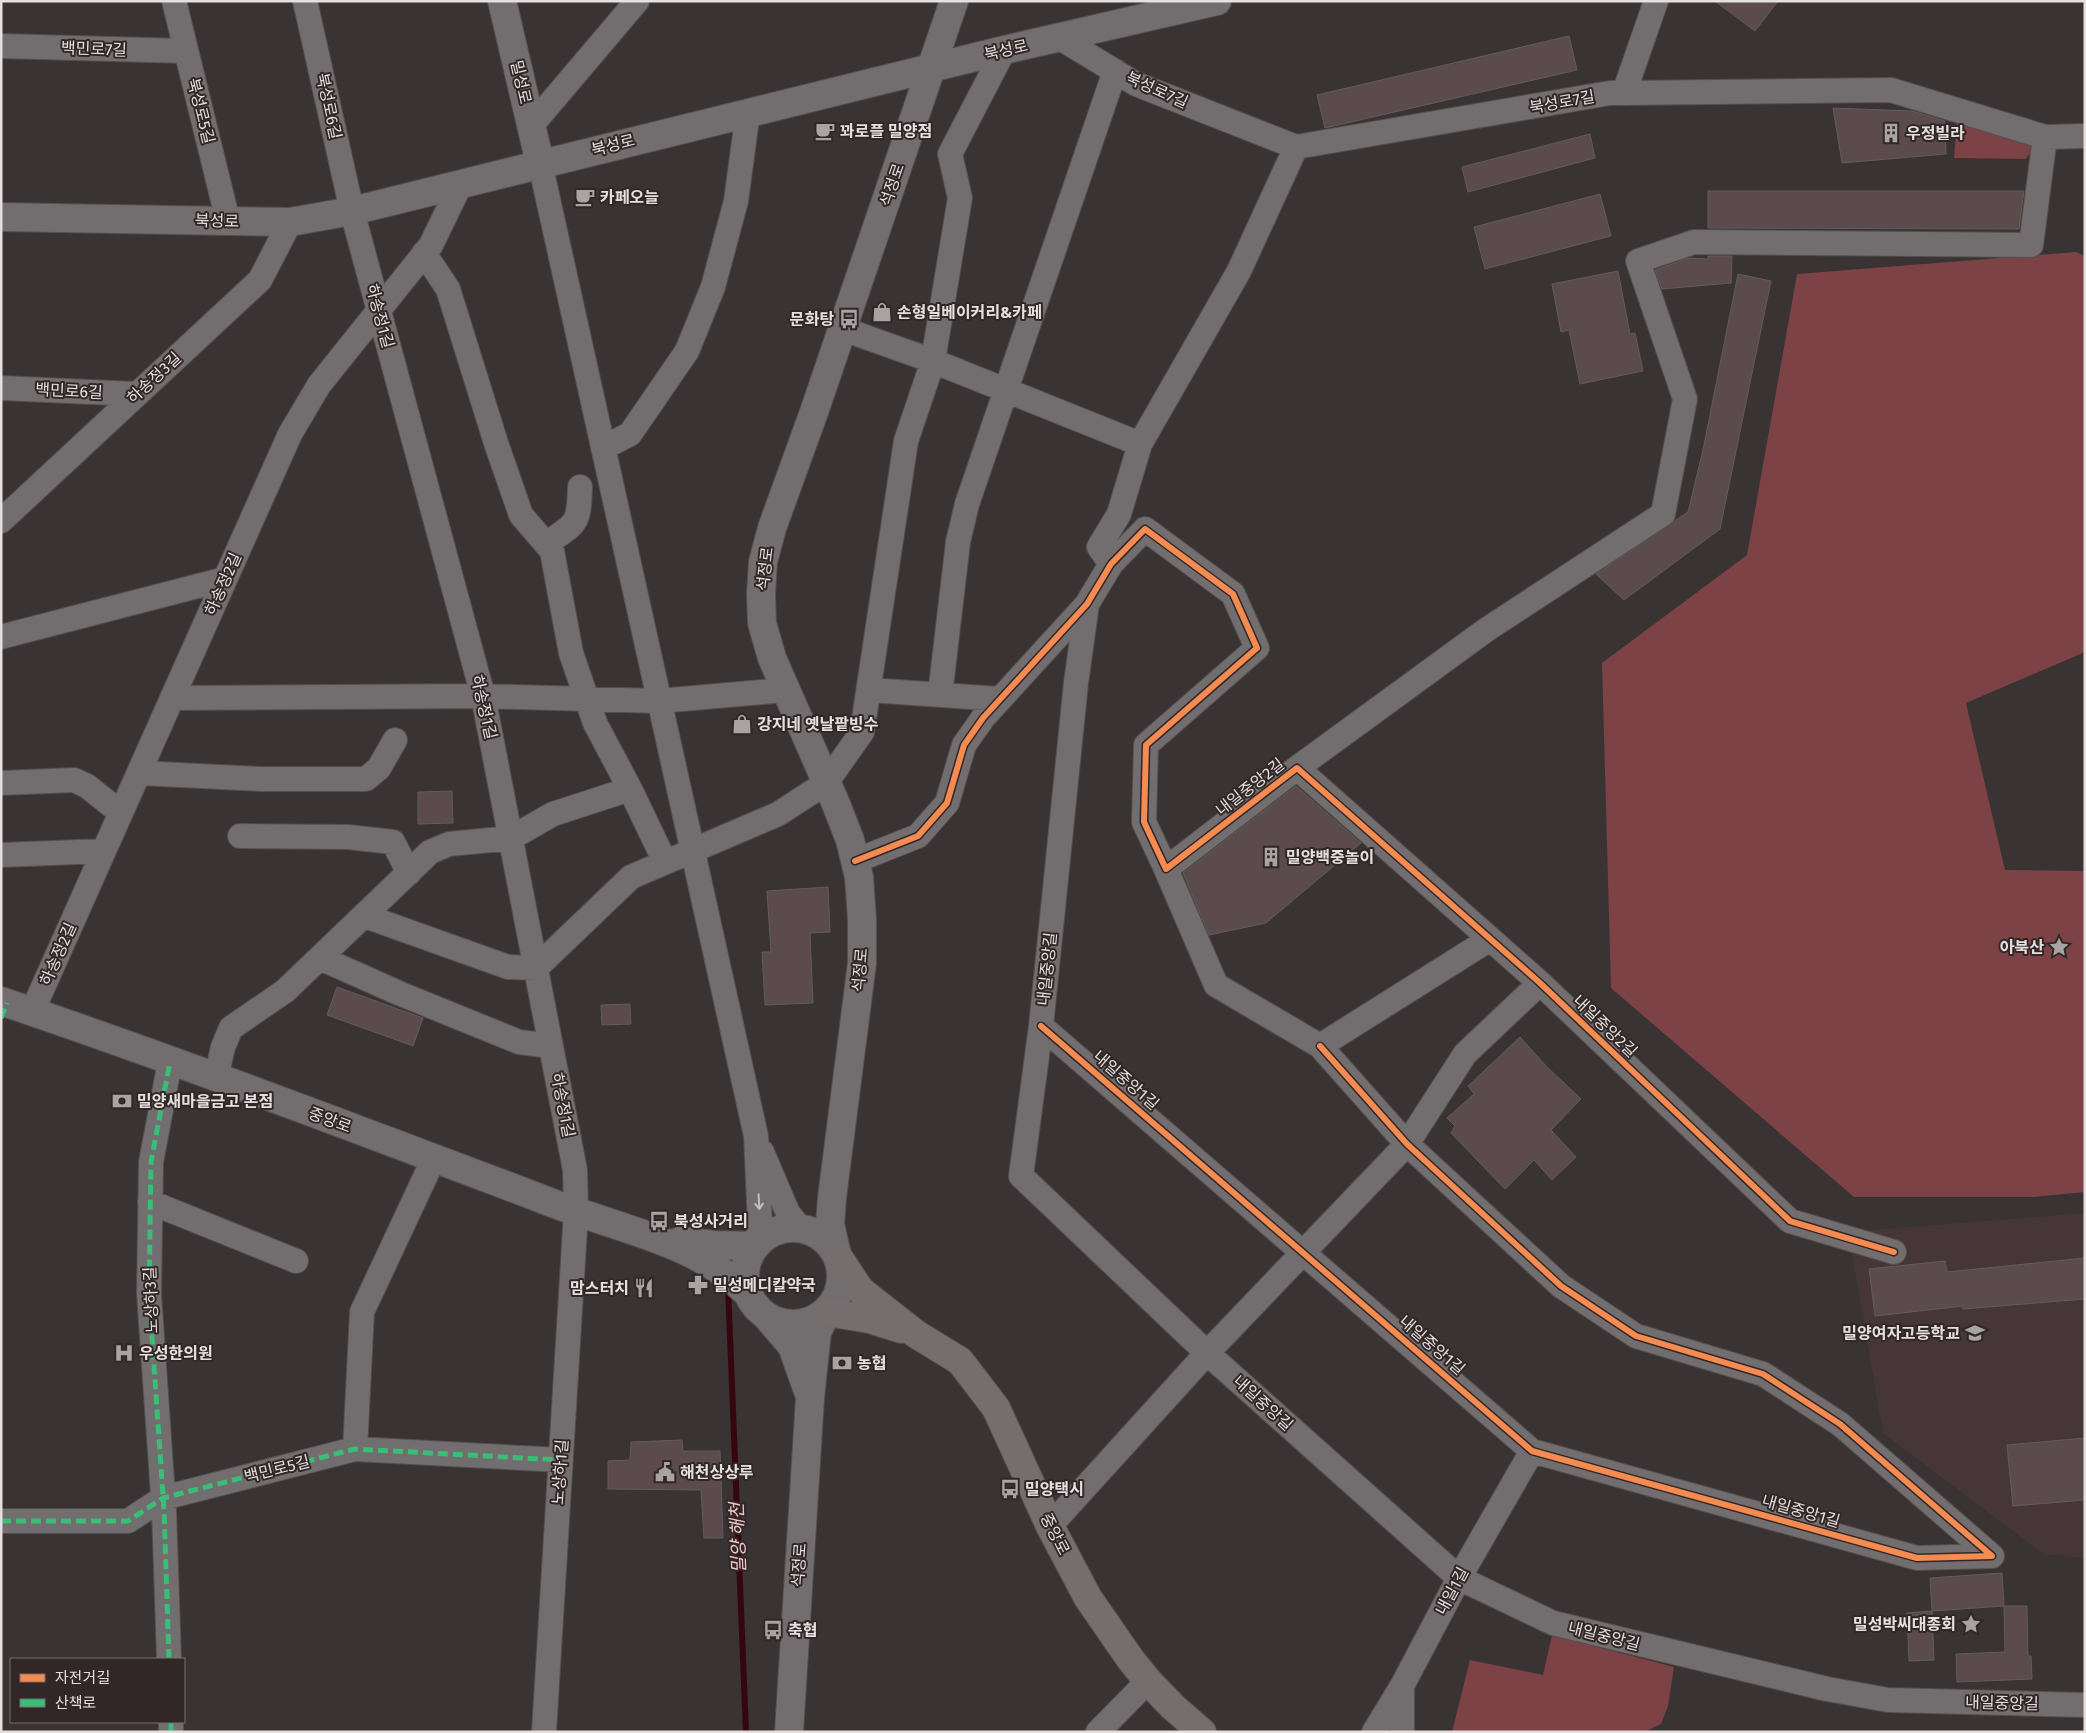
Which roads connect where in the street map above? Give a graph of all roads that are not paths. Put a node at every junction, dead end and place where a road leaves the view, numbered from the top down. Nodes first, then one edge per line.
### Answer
1 (174, 1) edge
2 (306, 1) edge
3 (502, 1) edge
4 (637, 1) edge
5 (954, 1) edge
6 (1217, 1) edge
7 (1656, 1) edge
8 (1060, 38) junction
9 (1, 46) edge
10 (1004, 50) junction
11 (186, 51) junction
12 (932, 68) junction
13 (1115, 71) junction
14 (1624, 93) junction
15 (748, 112) junction
16 (531, 126) junction
17 (2085, 136) edge
18 (2045, 137) junction
19 (1296, 147) junction
20 (540, 163) junction
21 (460, 183) junction
22 (352, 211) junction
23 (1, 217) edge
24 (228, 221) junction
25 (290, 222) junction
26 (424, 253) junction
27 (378, 310) junction
28 (843, 329) junction
29 (933, 361) junction
30 (1, 388) edge
31 (1007, 391) junction
32 (136, 394) junction
33 (1140, 444) junction
34 (603, 448) junction
35 (580, 488) dead end
36 (1, 521) edge
37 (546, 544) junction
38 (1110, 564) junction
39 (225, 579) junction
40 (1087, 604) junction
41 (1, 637) edge
42 (786, 690) junction
43 (869, 690) junction
44 (940, 695) junction
45 (483, 696) junction
46 (172, 698) junction
47 (588, 699) junction
48 (1000, 699) junction
49 (659, 701) junction
50 (395, 740) dead end
51 (1297, 768) junction
52 (139, 773) junction
53 (1, 783) edge
54 (826, 784) junction
55 (630, 790) junction
56 (121, 813) junction
57 (240, 836) dead end
58 (511, 838) junction
59 (104, 851) junction
60 (692, 851) junction
61 (1, 855) edge
62 (855, 861) junction
63 (665, 862) junction
64 (1166, 870) junction
65 (409, 873) junction
66 (364, 916) junction
67 (1490, 939) junction
68 (320, 958) junction
69 (536, 968) junction
70 (1540, 983) junction
71 (3, 1008) edge
72 (32, 1012) junction
73 (1041, 1026) junction
74 (552, 1046) junction
75 (1320, 1046) junction
76 (170, 1062) junction
77 (216, 1078) junction
78 (756, 1136) junction
79 (1407, 1144) junction
80 (838, 1148) junction
81 (434, 1158) junction
82 (150, 1202) junction
83 (576, 1212) junction
84 (800, 1228) junction
85 (659, 1239) junction
86 (755, 1246) junction
87 (1304, 1251) junction
88 (1894, 1252) dead end
89 (837, 1255) junction
90 (296, 1261) dead end
91 (747, 1293) junction
92 (827, 1312) junction
93 (768, 1318) junction
94 (916, 1334) junction
95 (1207, 1352) junction
96 (810, 1398) junction
97 (355, 1449) junction
98 (1532, 1451) junction
99 (561, 1460) junction
100 (163, 1498) junction
101 (1, 1521) edge
102 (1050, 1526) junction
103 (1459, 1578) junction
104 (169, 1658) edge
105 (1148, 1681) junction
106 (1402, 1686) junction
107 (2085, 1705) edge
108 (544, 1732) edge
109 (789, 1732) edge
110 (1098, 1732) edge
111 (1202, 1732) edge
112 (1374, 1732) edge
113 (1402, 1732) edge

1 - 11 street, 북성로5길
2 - 22 street, 북성로6길
3 - 16 street, 밀성로
4 - 16 street
5 - 12 street, 석정로
6 - 8 street, 북성로
7 - 14 street
8 - 10 street, 북성로
8 - 13 street, 북성로7길
9 - 11 street, 백민로7길
10 - 12 street, 북성로
10 - 29 street
11 - 24 street, 북성로5길
12 - 15 street, 북성로
12 - 28 street, 석정로
13 - 19 street, 북성로7길
13 - 31 street
14 - 18 street, 북성로7길
14 - 19 street, 북성로7길
15 - 20 street, 북성로
15 - 34 street
16 - 20 street, 밀성로
17 - 18 street, 북성로7길
18 - 51 street
19 - 33 street
20 - 21 street, 북성로
20 - 34 street
21 - 22 street, 북성로
21 - 26 street, 하송정2길
22 - 25 street, 북성로
22 - 27 street, 하송정1길
23 - 24 street, 북성로
24 - 25 street, 북성로
25 - 32 street, 하송정3길
26 - 27 street, 하송정2길
26 - 37 street
27 - 39 street, 하송정2길
27 - 45 street, 하송정1길
28 - 29 street
28 - 42 street, 석정로
29 - 31 street
29 - 43 street
30 - 32 street, 백민로6길
31 - 33 street
31 - 44 street
32 - 36 street, 하송정3길
33 - 38 street
34 - 49 street
35 - 37 street
37 - 47 street
38 - 40 street
38 - 64 street
39 - 41 street
39 - 46 street, 하송정2길
40 - 48 street
40 - 73 street, 내일중앙길
42 - 49 street
42 - 54 street, 석정로
43 - 44 street
43 - 54 street
44 - 48 street
45 - 46 street
45 - 47 street
45 - 58 street, 하송정1길
46 - 52 street, 하송정2길
47 - 49 street
47 - 55 street
48 - 62 street
49 - 60 street
50 - 52 street
51 - 64 street, 내일중앙2길
51 - 67 street, 내일중앙2길
52 - 56 street, 하송정2길
53 - 56 street
54 - 60 street
54 - 62 street, 석정로
55 - 58 street
55 - 63 street
56 - 59 street, 하송정2길
57 - 65 street
58 - 65 street
58 - 69 street, 하송정1길
59 - 61 street
59 - 72 street, 하송정2길
60 - 63 street
60 - 78 street
62 - 80 street, 석정로
63 - 69 street
64 - 75 street
65 - 66 street
66 - 68 street
66 - 69 street
67 - 70 street, 내일중앙2길
67 - 75 street
68 - 74 street
68 - 77 street
69 - 74 street, 하송정1길
70 - 79 street
70 - 88 street, 내일중앙2길
71 - 72 street, 중앙로
72 - 76 street, 중앙로
73 - 87 street, 내일중앙1길
73 - 95 street, 내일중앙길
74 - 83 street, 하송정1길
75 - 79 street
76 - 77 street, 중앙로
76 - 82 street, 노상하3길
77 - 81 street, 중앙로
78 - 84 street
78 -> 86 street
79 - 87 street
79 - 98 street, 내일중앙1길
80 - 84 street
80 - 89 street, 석정로
81 - 83 street, 중앙로
81 - 97 street
82 - 90 street
82 - 100 street, 노상하3길
83 - 85 street, 중앙로
83 - 99 street, 노상하1길
84 - 86 street
84 - 89 street
85 - 86 street
85 - 91 street
86 - 91 street
87 - 95 street
87 - 98 street, 내일중앙1길
89 - 92 street
89 - 94 main road
91 - 93 street
92 - 93 street
92 - 94 main road
92 - 96 street, 석정로
93 - 96 street
94 - 102 main road, 중앙로
95 - 102 street
95 - 103 street, 내일중앙길
96 - 109 street, 석정로
97 - 99 street, 백민로5길
97 - 100 street, 백민로5길
98 - 103 street, 내일1길
99 - 108 street, 노상하1길
100 - 101 street, 백민로5길
100 - 104 street, 노상하3길
102 - 105 main road, 중앙로
103 - 106 street, 내일1길
103 - 107 street, 내일중앙길
105 - 110 street
105 - 111 main road, 중앙로
106 - 112 street, 내일1길
106 - 113 street

